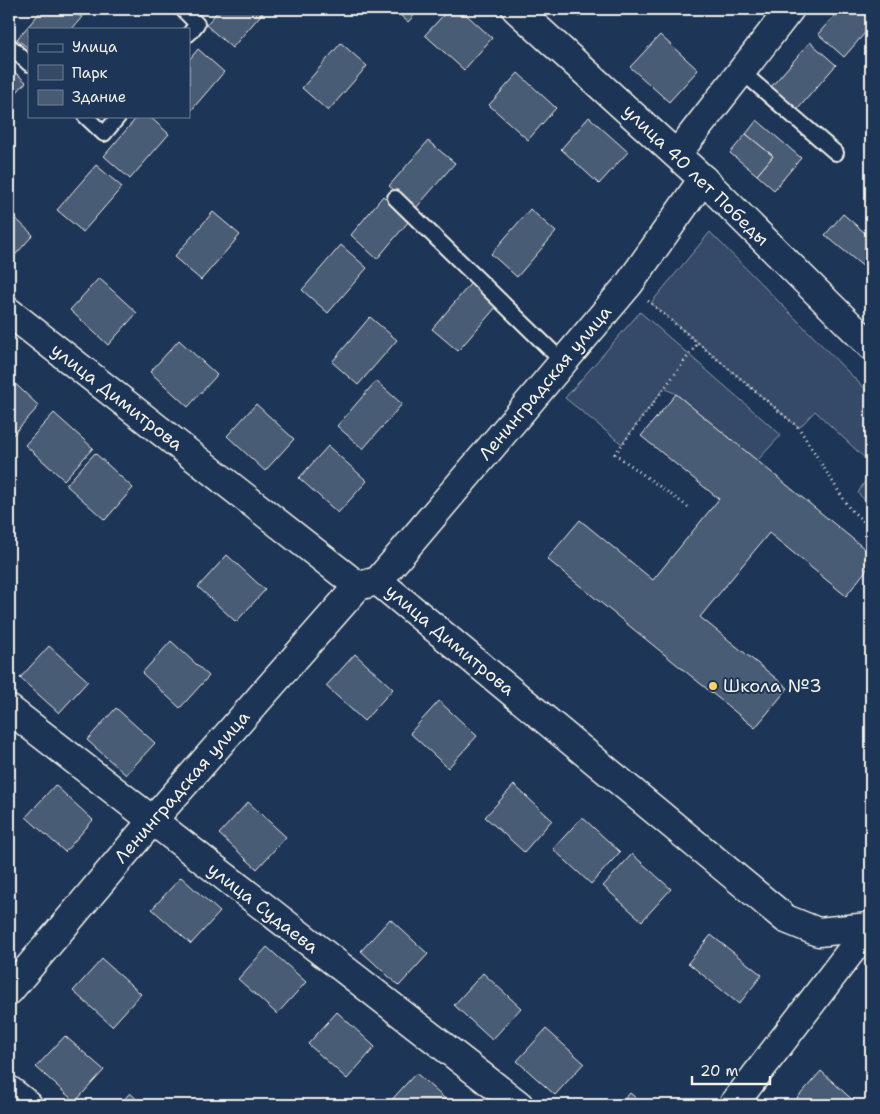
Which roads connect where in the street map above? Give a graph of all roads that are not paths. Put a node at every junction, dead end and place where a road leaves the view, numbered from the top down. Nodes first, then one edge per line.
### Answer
1 (182, 9) edge
2 (516, 9) edge
3 (790, 9) edge
4 (190, 33) edge
5 (9, 45) edge
6 (28, 63) edge
7 (742, 72) junction
8 (87, 118) edge
9 (116, 118) edge
10 (836, 153) dead end
11 (678, 154) junction
12 (703, 179) junction
13 (395, 198) dead end
14 (9, 312) edge
15 (871, 346) edge
16 (563, 362) junction
17 (368, 583) junction
18 (9, 709) edge
19 (152, 821) junction
20 (871, 927) edge
21 (9, 991) edge
22 (9, 1090) edge
23 (28, 1105) edge
24 (519, 1105) edge
25 (734, 1105) edge

1 - 4 lane
2 - 11 street, улица 40 лет Победы
3 - 7 street
5 - 6 lane
7 - 10 lane
7 - 11 street
8 - 9 lane
11 - 12 street, улица 40 лет Победы
12 - 15 street, улица 40 лет Победы
12 - 16 street, Ленинградская улица
13 - 16 lane
14 - 17 street, улица Димитрова
16 - 17 street, Ленинградская улица
17 - 19 street, Ленинградская улица
17 - 20 street, улица Димитрова
18 - 19 street, улица Судаева
19 - 21 street, Ленинградская улица
19 - 24 street, улица Судаева
20 - 25 street
22 - 23 street

